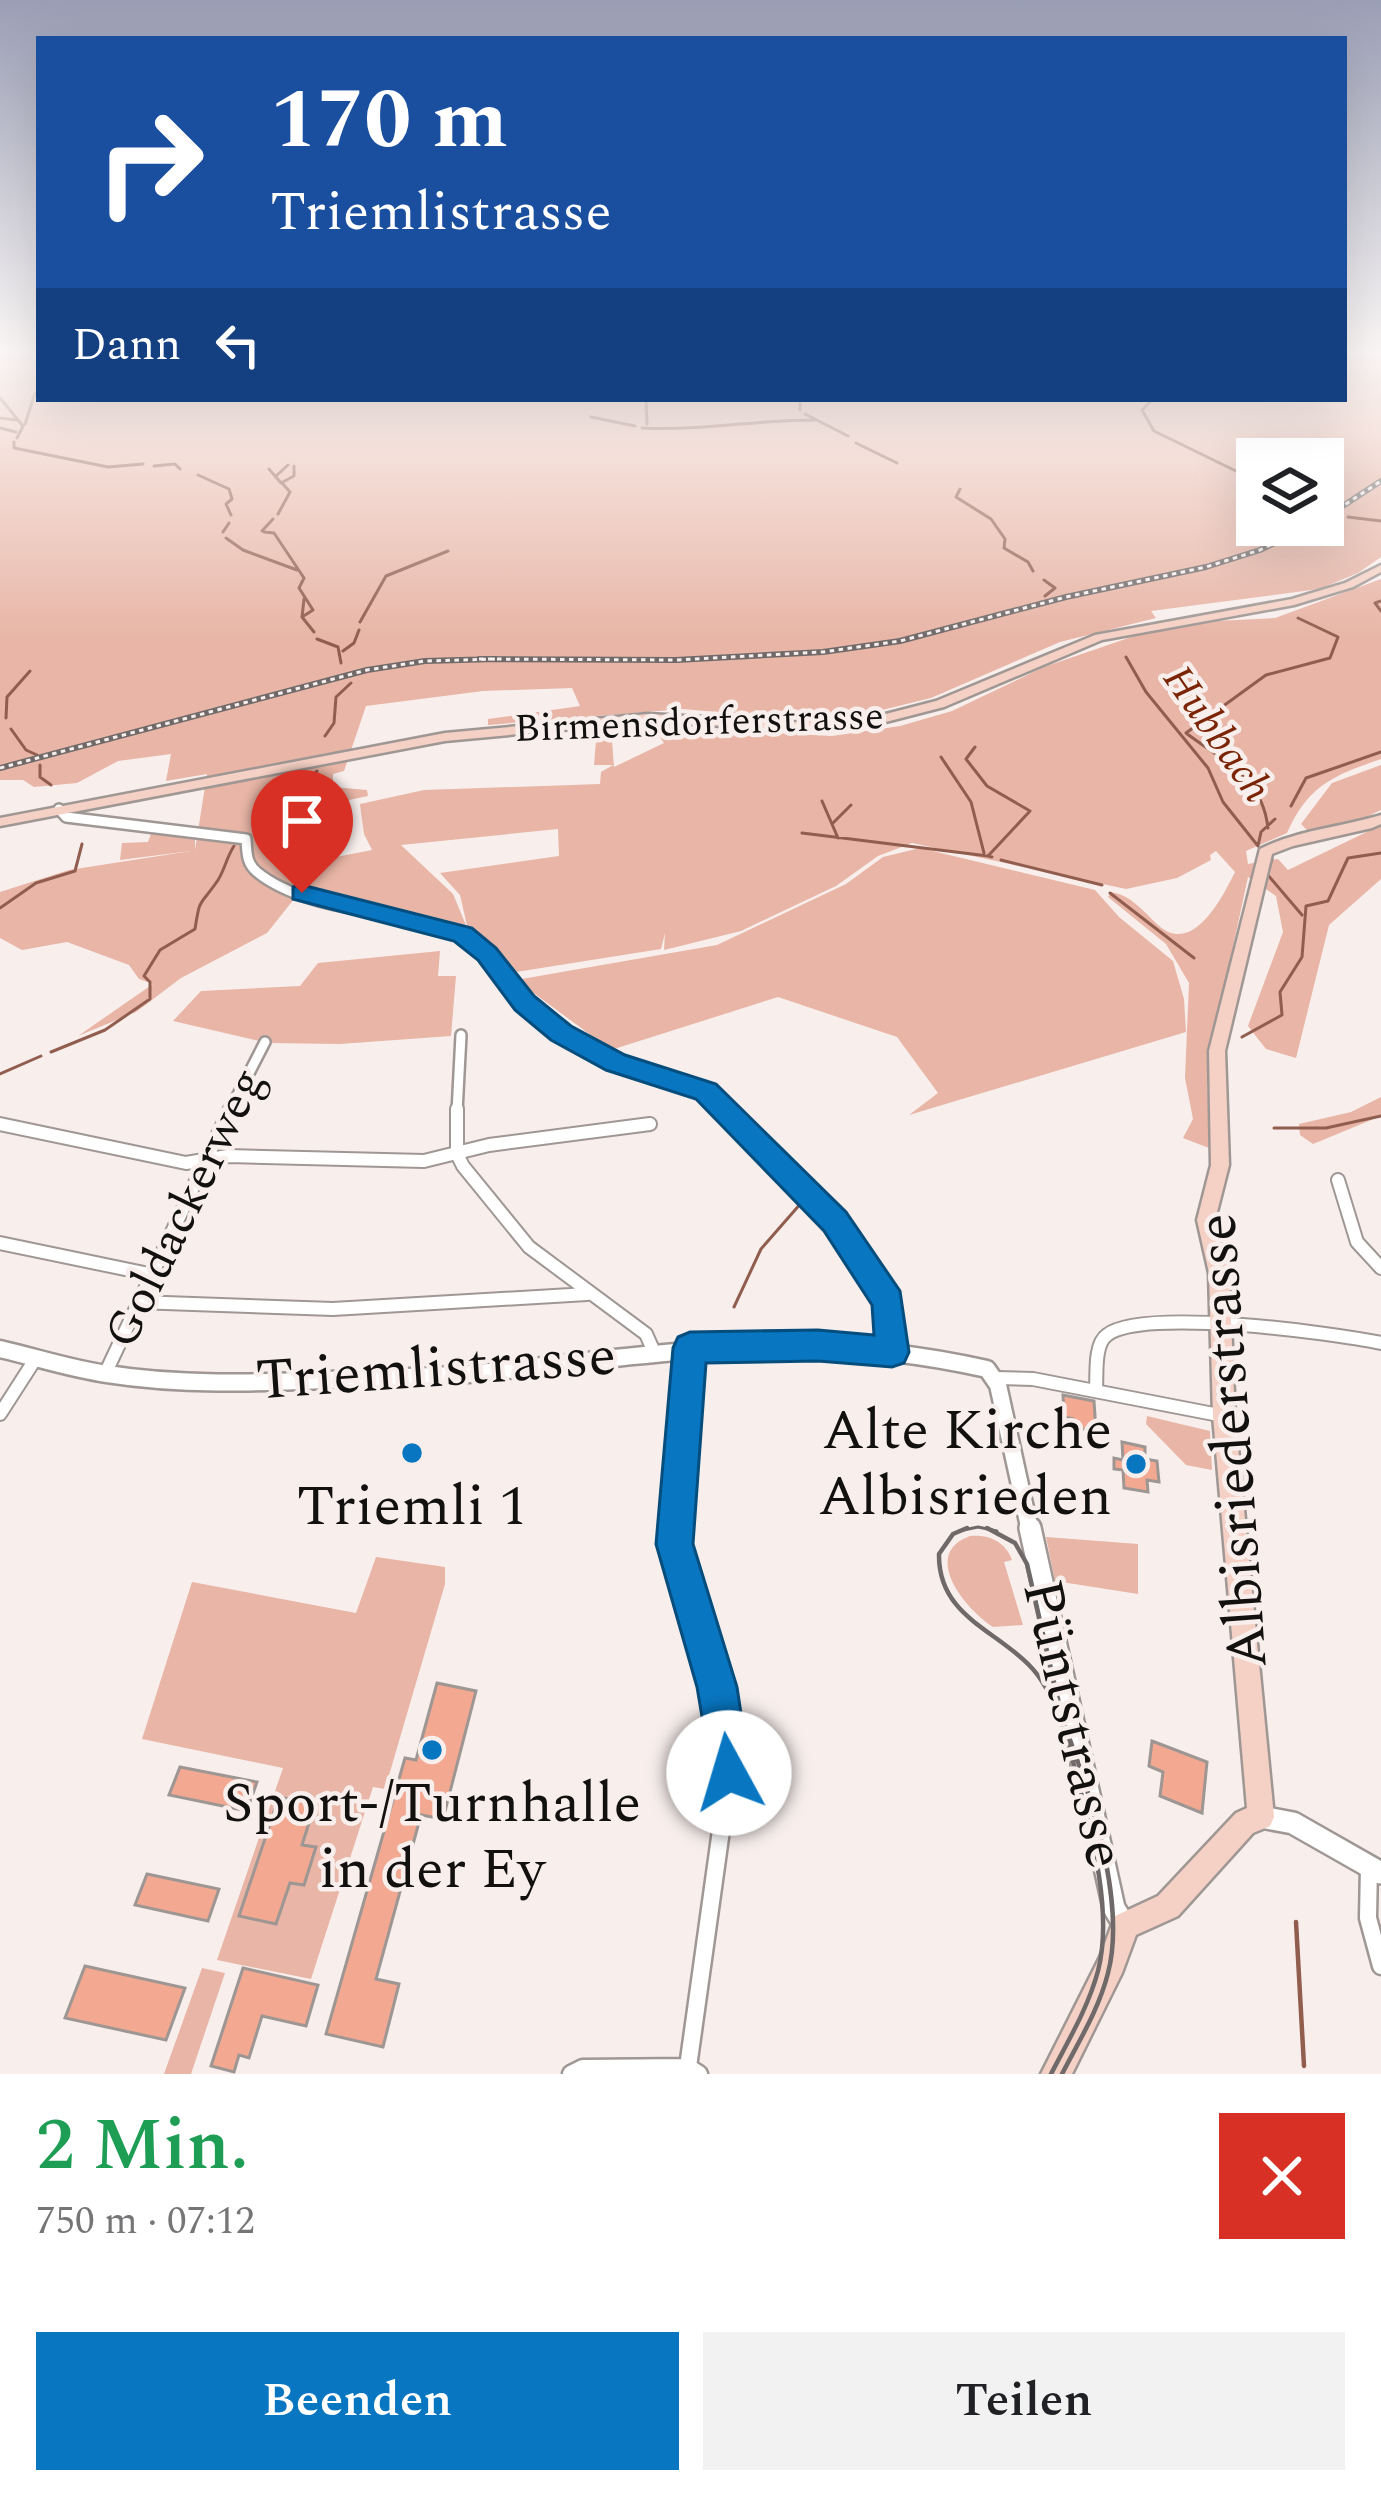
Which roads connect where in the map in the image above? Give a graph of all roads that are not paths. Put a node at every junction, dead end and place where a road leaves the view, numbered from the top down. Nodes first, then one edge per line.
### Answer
1 (1381, 568) edge
2 (59, 809) junction
3 (1381, 819) edge
4 (0, 822) edge
5 (461, 1035) dead end
6 (266, 1042) dead end
7 (0, 1124) edge
8 (650, 1124) dead end
9 (458, 1154) junction
10 (202, 1161) junction
11 (1338, 1180) dead end
12 (0, 1243) edge
13 (1381, 1268) edge
14 (149, 1274) junction
15 (587, 1294) junction
16 (137, 1302) junction
17 (1218, 1328) junction
18 (1381, 1343) edge
19 (690, 1348) junction
20 (0, 1349) edge
21 (653, 1352) junction
22 (892, 1352) junction
23 (36, 1358) junction
24 (105, 1374) junction
25 (995, 1378) junction
26 (1096, 1388) junction
27 (0, 1414) edge
28 (1224, 1416) junction
29 (1261, 1816) junction
30 (1375, 1870) edge
31 (1125, 1926) junction
32 (1381, 1966) edge
33 (694, 2071) edge
34 (571, 2074) edge
35 (1056, 2074) edge

1 - 2 main road, Birmensdorferstrasse
2 - 4 main road, Birmensdorferstrasse
2 - 22 street
3 - 17 main road, Albisriederstrasse
5 - 9 street
6 - 10 street, Goldackerweg
7 - 10 street
8 - 9 street
9 - 10 street
9 - 15 street
10 - 14 street, Goldackerweg
11 - 13 street
12 - 14 street
14 - 16 street, Goldackerweg
15 - 16 street
15 - 21 street
16 - 24 street, Goldackerweg
17 - 18 street
17 - 26 street
17 - 28 main road, Albisriederstrasse
19 - 21 street, Triemlistrasse
19 - 22 street, Triemlistrasse
19 - 33 street
20 - 23 street, Triemlistrasse
21 - 24 street, Triemlistrasse
22 - 25 street, Triemlistrasse
23 - 24 street, Triemlistrasse
23 - 27 street
25 - 26 street, Triemlistrasse
25 - 31 street, Püntstrasse
26 - 28 street, Triemlistrasse
28 - 29 main road, Albisriederstrasse
29 - 30 street
29 - 31 main road
30 - 32 street
31 - 35 main road
33 - 34 street

